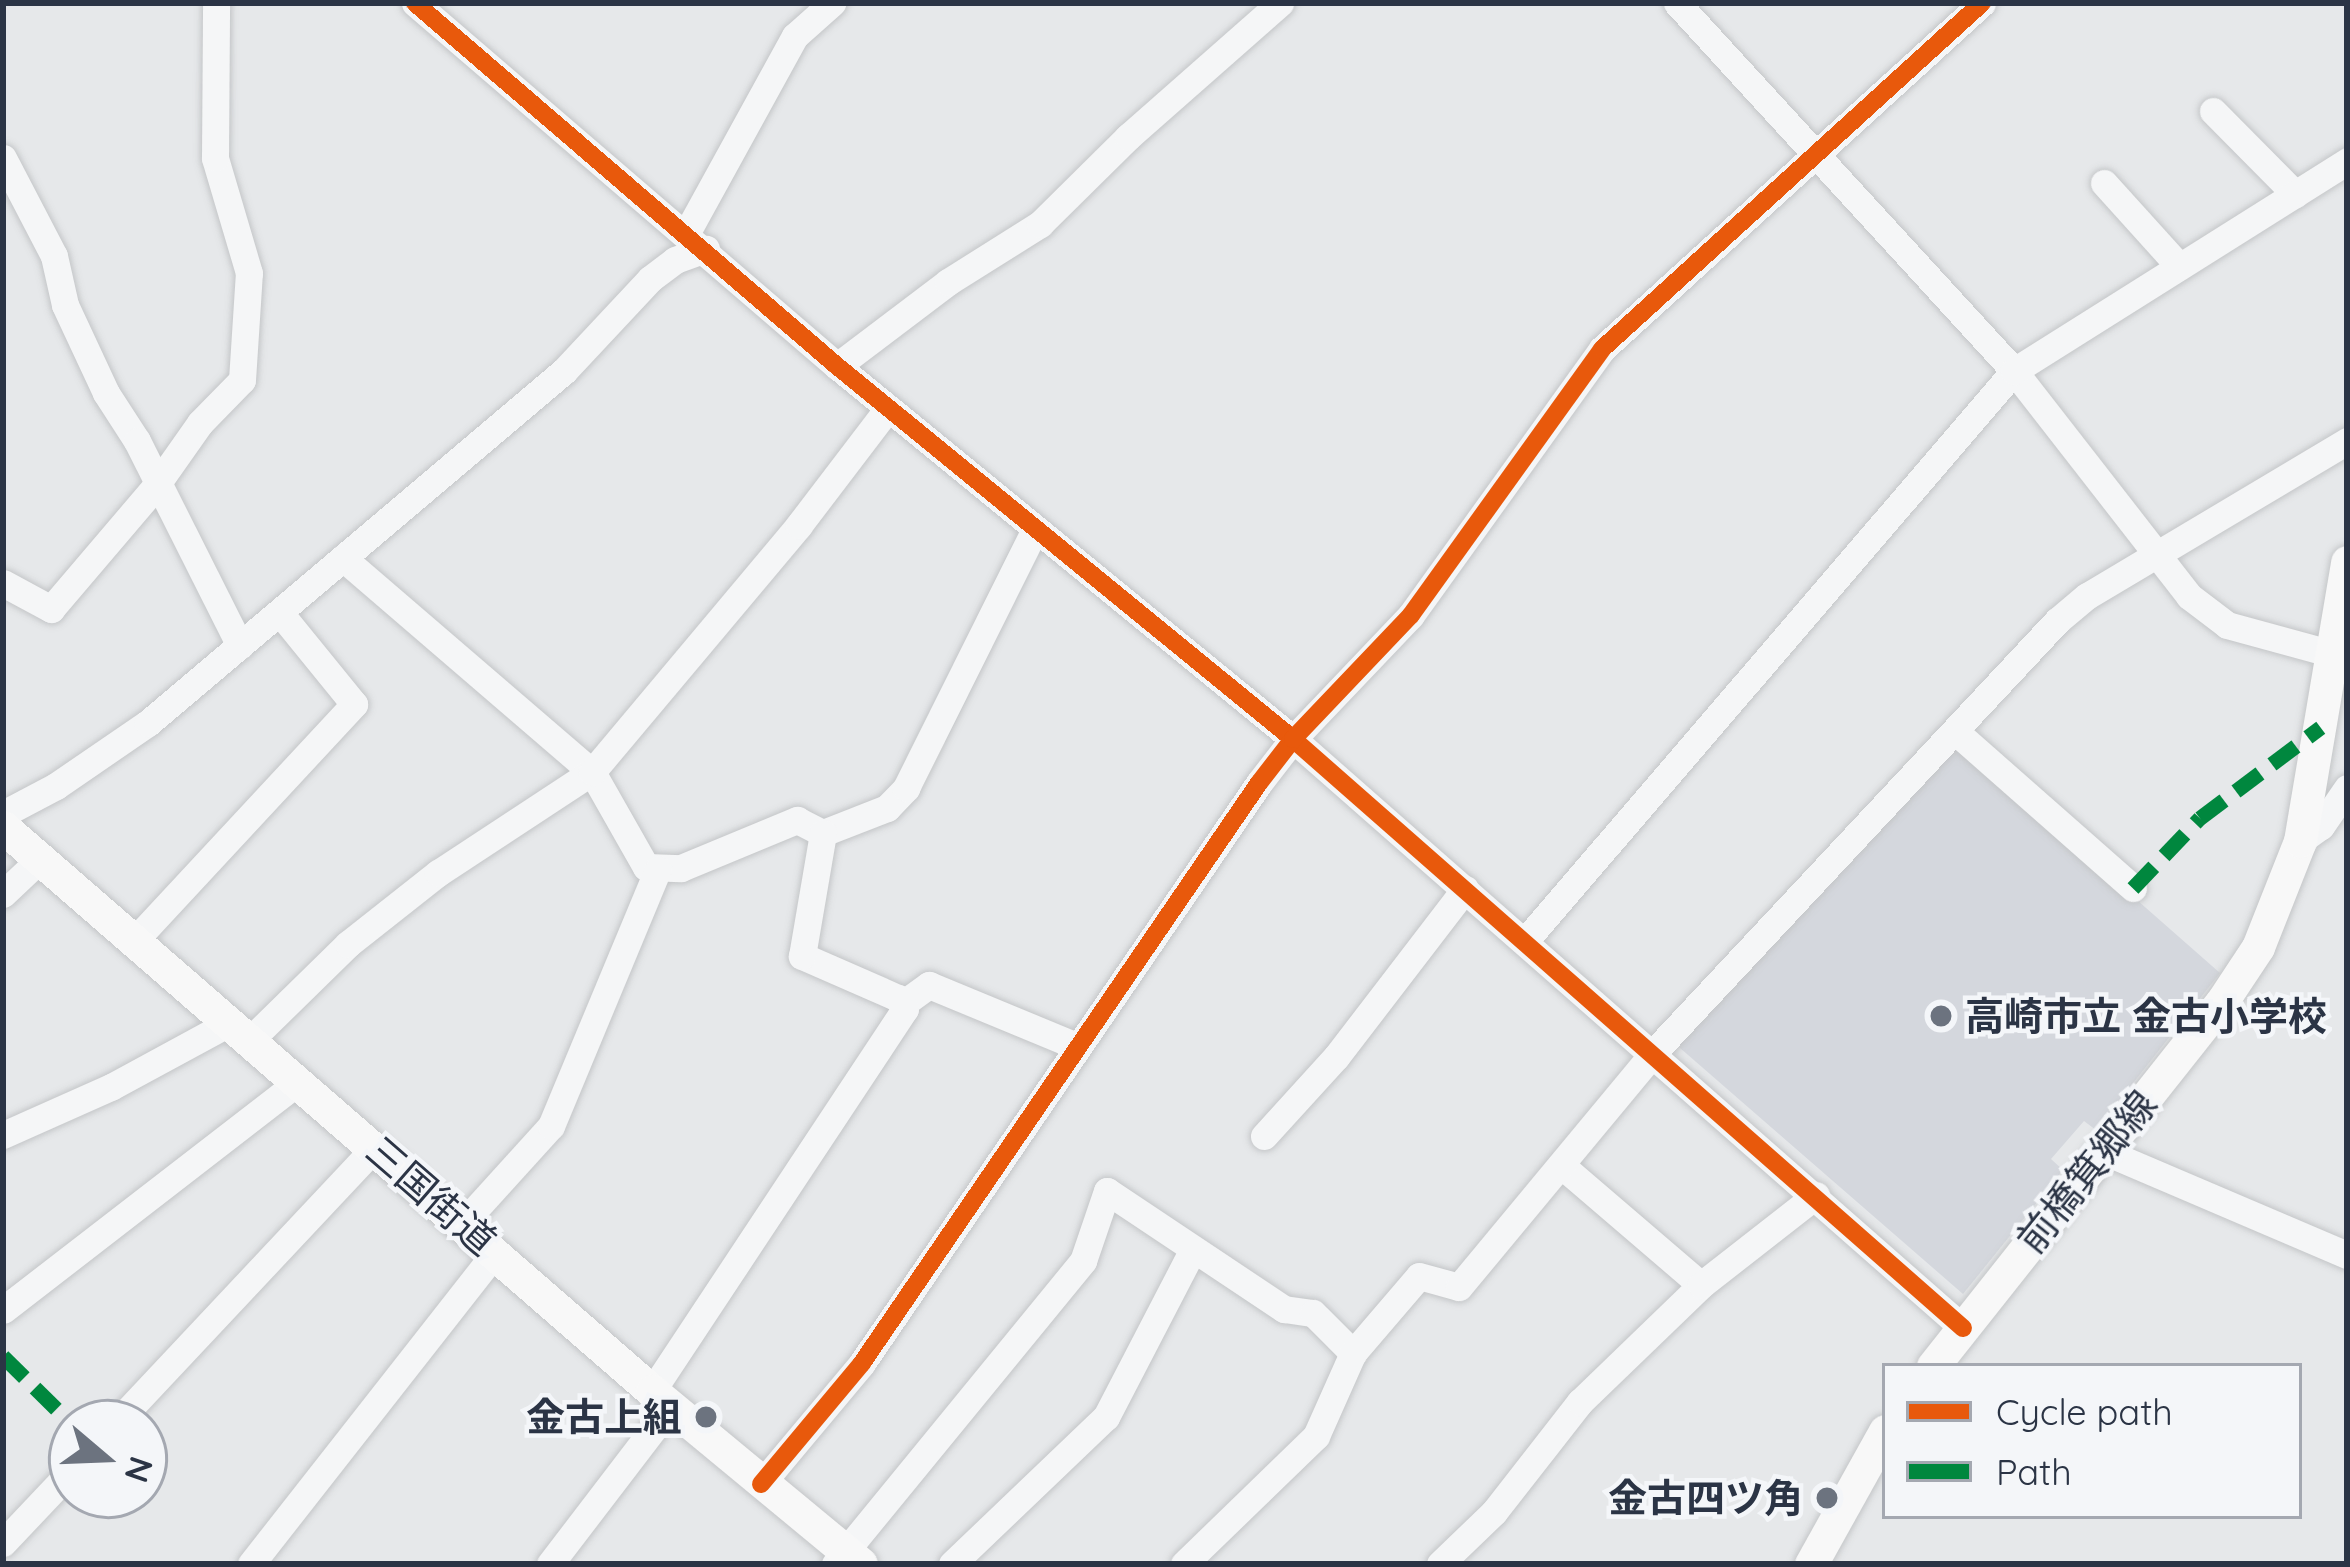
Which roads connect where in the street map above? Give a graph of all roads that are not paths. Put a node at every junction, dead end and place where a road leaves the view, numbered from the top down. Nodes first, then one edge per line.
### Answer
1 (216, 3) edge
2 (415, 3) edge
3 (832, 3) edge
4 (1280, 3) edge
5 (1677, 3) edge
6 (1982, 3) edge
7 (2213, 111) dead end
8 (1817, 157) junction
9 (3, 158) edge
10 (2347, 161) edge
11 (2104, 182) dead end
12 (2295, 194) junction
13 (696, 242) junction
14 (2179, 266) junction
15 (837, 366) junction
16 (2014, 370) junction
17 (888, 408) junction
18 (2347, 441) edge
19 (155, 487) junction
20 (1035, 529) junction
21 (2162, 554) junction
22 (344, 558) junction
23 (2347, 562) edge
24 (3, 583) edge
25 (280, 613) junction
26 (240, 646) junction
27 (2332, 654) junction
28 (1956, 732) junction
29 (1293, 739) junction
30 (592, 772) junction
31 (2347, 788) edge
32 (3, 814) edge
33 (3, 827) edge
34 (823, 833) junction
35 (2300, 841) junction
36 (40, 859) junction
37 (658, 869) junction
38 (2133, 888) dead end
39 (1465, 889) junction
40 (3, 894) edge
41 (135, 940) junction
42 (1525, 941) junction
43 (904, 1004) junction
44 (239, 1032) junction
45 (1076, 1046) junction
46 (1654, 1052) junction
47 (297, 1083) junction
48 (3, 1135) edge
49 (1264, 1136) dead end
50 (375, 1147) junction
51 (2103, 1150) junction
52 (1561, 1165) junction
53 (1816, 1195) junction
54 (461, 1224) junction
55 (1193, 1249) junction
56 (496, 1252) junction
57 (2347, 1255) edge
58 (1702, 1285) junction
59 (3, 1310) edge
60 (1963, 1328) junction
61 (1353, 1353) junction
62 (1935, 1363) edge
63 (139, 1399) edge
64 (661, 1399) junction
65 (1882, 1436) edge
66 (761, 1484) junction
67 (48, 1495) edge
68 (3, 1543) edge
69 (847, 1560) edge
70 (251, 1564) edge
71 (550, 1564) edge
72 (952, 1564) edge
73 (1184, 1564) edge
74 (1439, 1564) edge
75 (1812, 1564) edge

1 - 19 street
2 - 13 street
3 - 13 street
4 - 15 street
5 - 8 street
6 - 8 street
7 - 12 street
8 - 16 street
8 - 29 street
9 - 19 street
10 - 12 street
11 - 14 street
12 - 14 street
13 - 15 street
13 - 22 street
14 - 16 street
15 - 17 street
16 - 21 street
16 - 42 street
17 - 20 street
17 - 30 street
18 - 21 street
19 - 24 street
19 - 26 street
20 - 29 street
20 - 34 street
21 - 27 street
21 - 28 street
22 - 25 street
22 - 30 street
23 - 27 main road, 前橋箕郷線
25 - 26 street
25 - 41 street
26 - 32 street
27 - 35 main road, 前橋箕郷線
28 - 38 street
28 - 46 street
29 - 39 street
29 - 45 street
30 - 37 street
30 - 44 street
31 - 35 street
33 - 36 main road, 三国街道
34 - 37 street
34 - 43 street
35 - 51 main road, 前橋箕郷線
36 - 40 street
36 - 41 main road, 三国街道
37 - 54 street
39 - 42 street
39 - 49 street
41 - 44 main road, 三国街道
42 - 46 street
43 - 45 street
43 - 64 street
44 - 47 main road, 三国街道
44 - 48 street
45 - 66 street
46 - 52 street
46 - 53 street
47 - 50 main road, 三国街道
47 - 59 street
50 - 54 main road, 三国街道
50 - 63 street
51 - 57 street
51 - 60 main road, 前橋箕郷線
52 - 58 street
52 - 61 street
53 - 58 street
53 - 60 street
54 - 56 main road, 三国街道
55 - 61 street
55 - 69 street
55 - 72 street
56 - 64 main road, 三国街道
56 - 70 street
58 - 74 street
60 - 62 main road, 前橋箕郷線
61 - 73 street
64 - 66 main road, 三国街道
64 - 71 street
65 - 75 main road
66 - 69 main road, 三国街道
67 - 68 street

